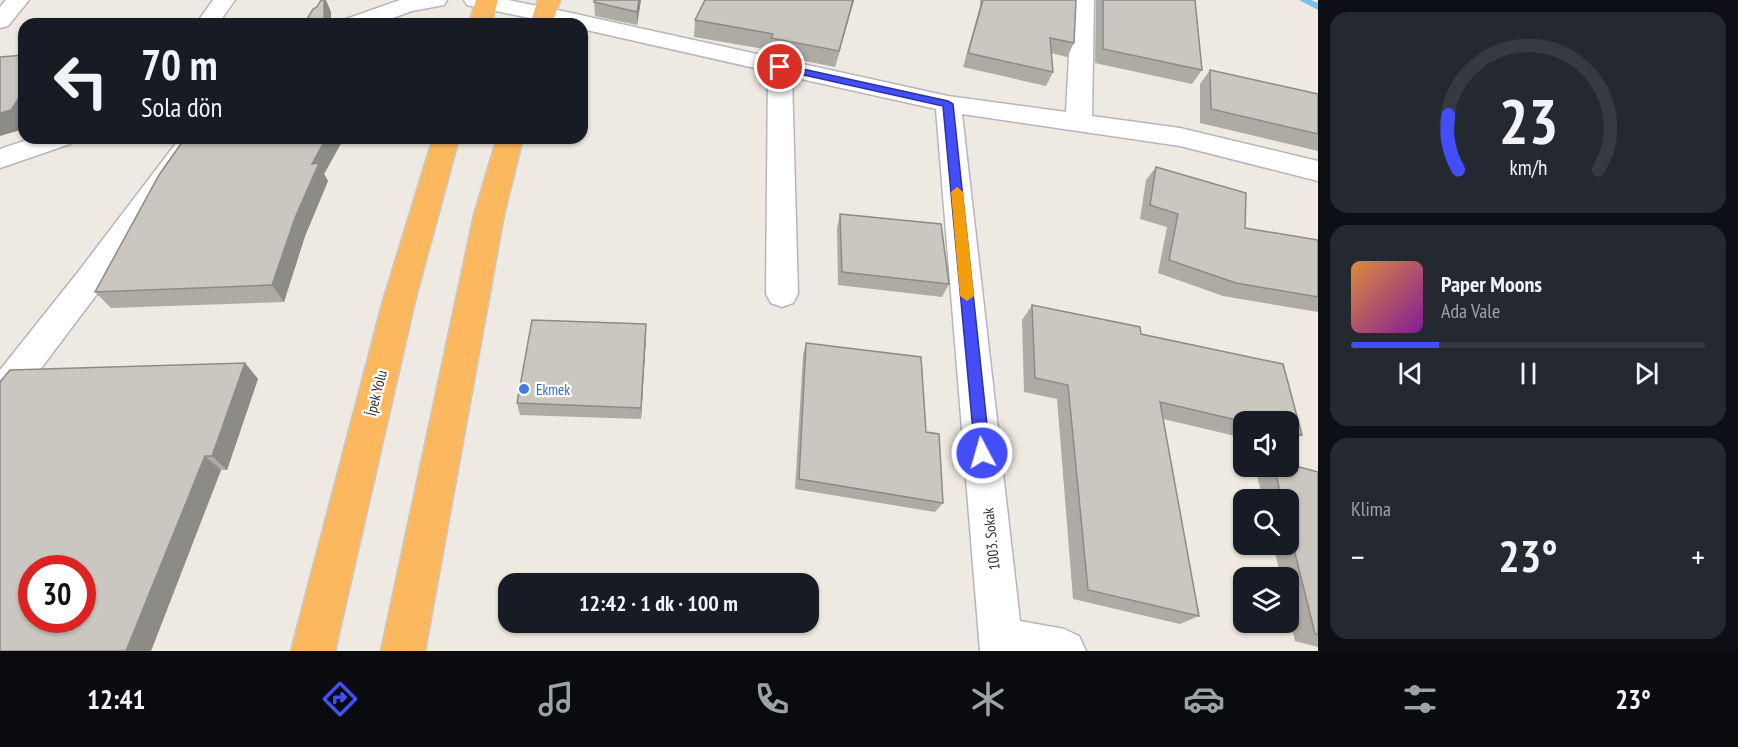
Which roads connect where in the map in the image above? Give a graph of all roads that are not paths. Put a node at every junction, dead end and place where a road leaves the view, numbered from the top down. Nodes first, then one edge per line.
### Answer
1 (18, 0) edge
2 (224, 0) edge
3 (436, 0) edge
4 (483, 0) edge
5 (1083, 0) edge
6 (545, 13) edge
7 (211, 18) edge
8 (371, 18) edge
9 (481, 18) edge
10 (567, 18) edge
11 (0, 21) edge
12 (588, 23) edge
13 (780, 67) junction
14 (948, 104) junction
15 (1079, 123) junction
16 (44, 144) edge
17 (190, 144) edge
18 (444, 144) edge
19 (508, 144) edge
20 (0, 159) edge
21 (1318, 171) edge
22 (782, 294) dead end
23 (0, 396) edge
24 (1001, 645) edge
25 (313, 651) edge
26 (403, 651) edge
27 (1064, 651) edge

1 - 11 street
2 - 7 street
3 - 8 street
4 - 6 street
4 - 9 highway
5 - 15 street
6 - 10 street
12 - 13 street
13 - 14 street
13 - 22 street
14 - 15 street
14 - 24 street, 1003. Sokak
15 - 21 street
16 - 20 street
17 - 23 street
18 - 25 highway, İpek Yolu
19 - 26 highway
24 - 27 street

